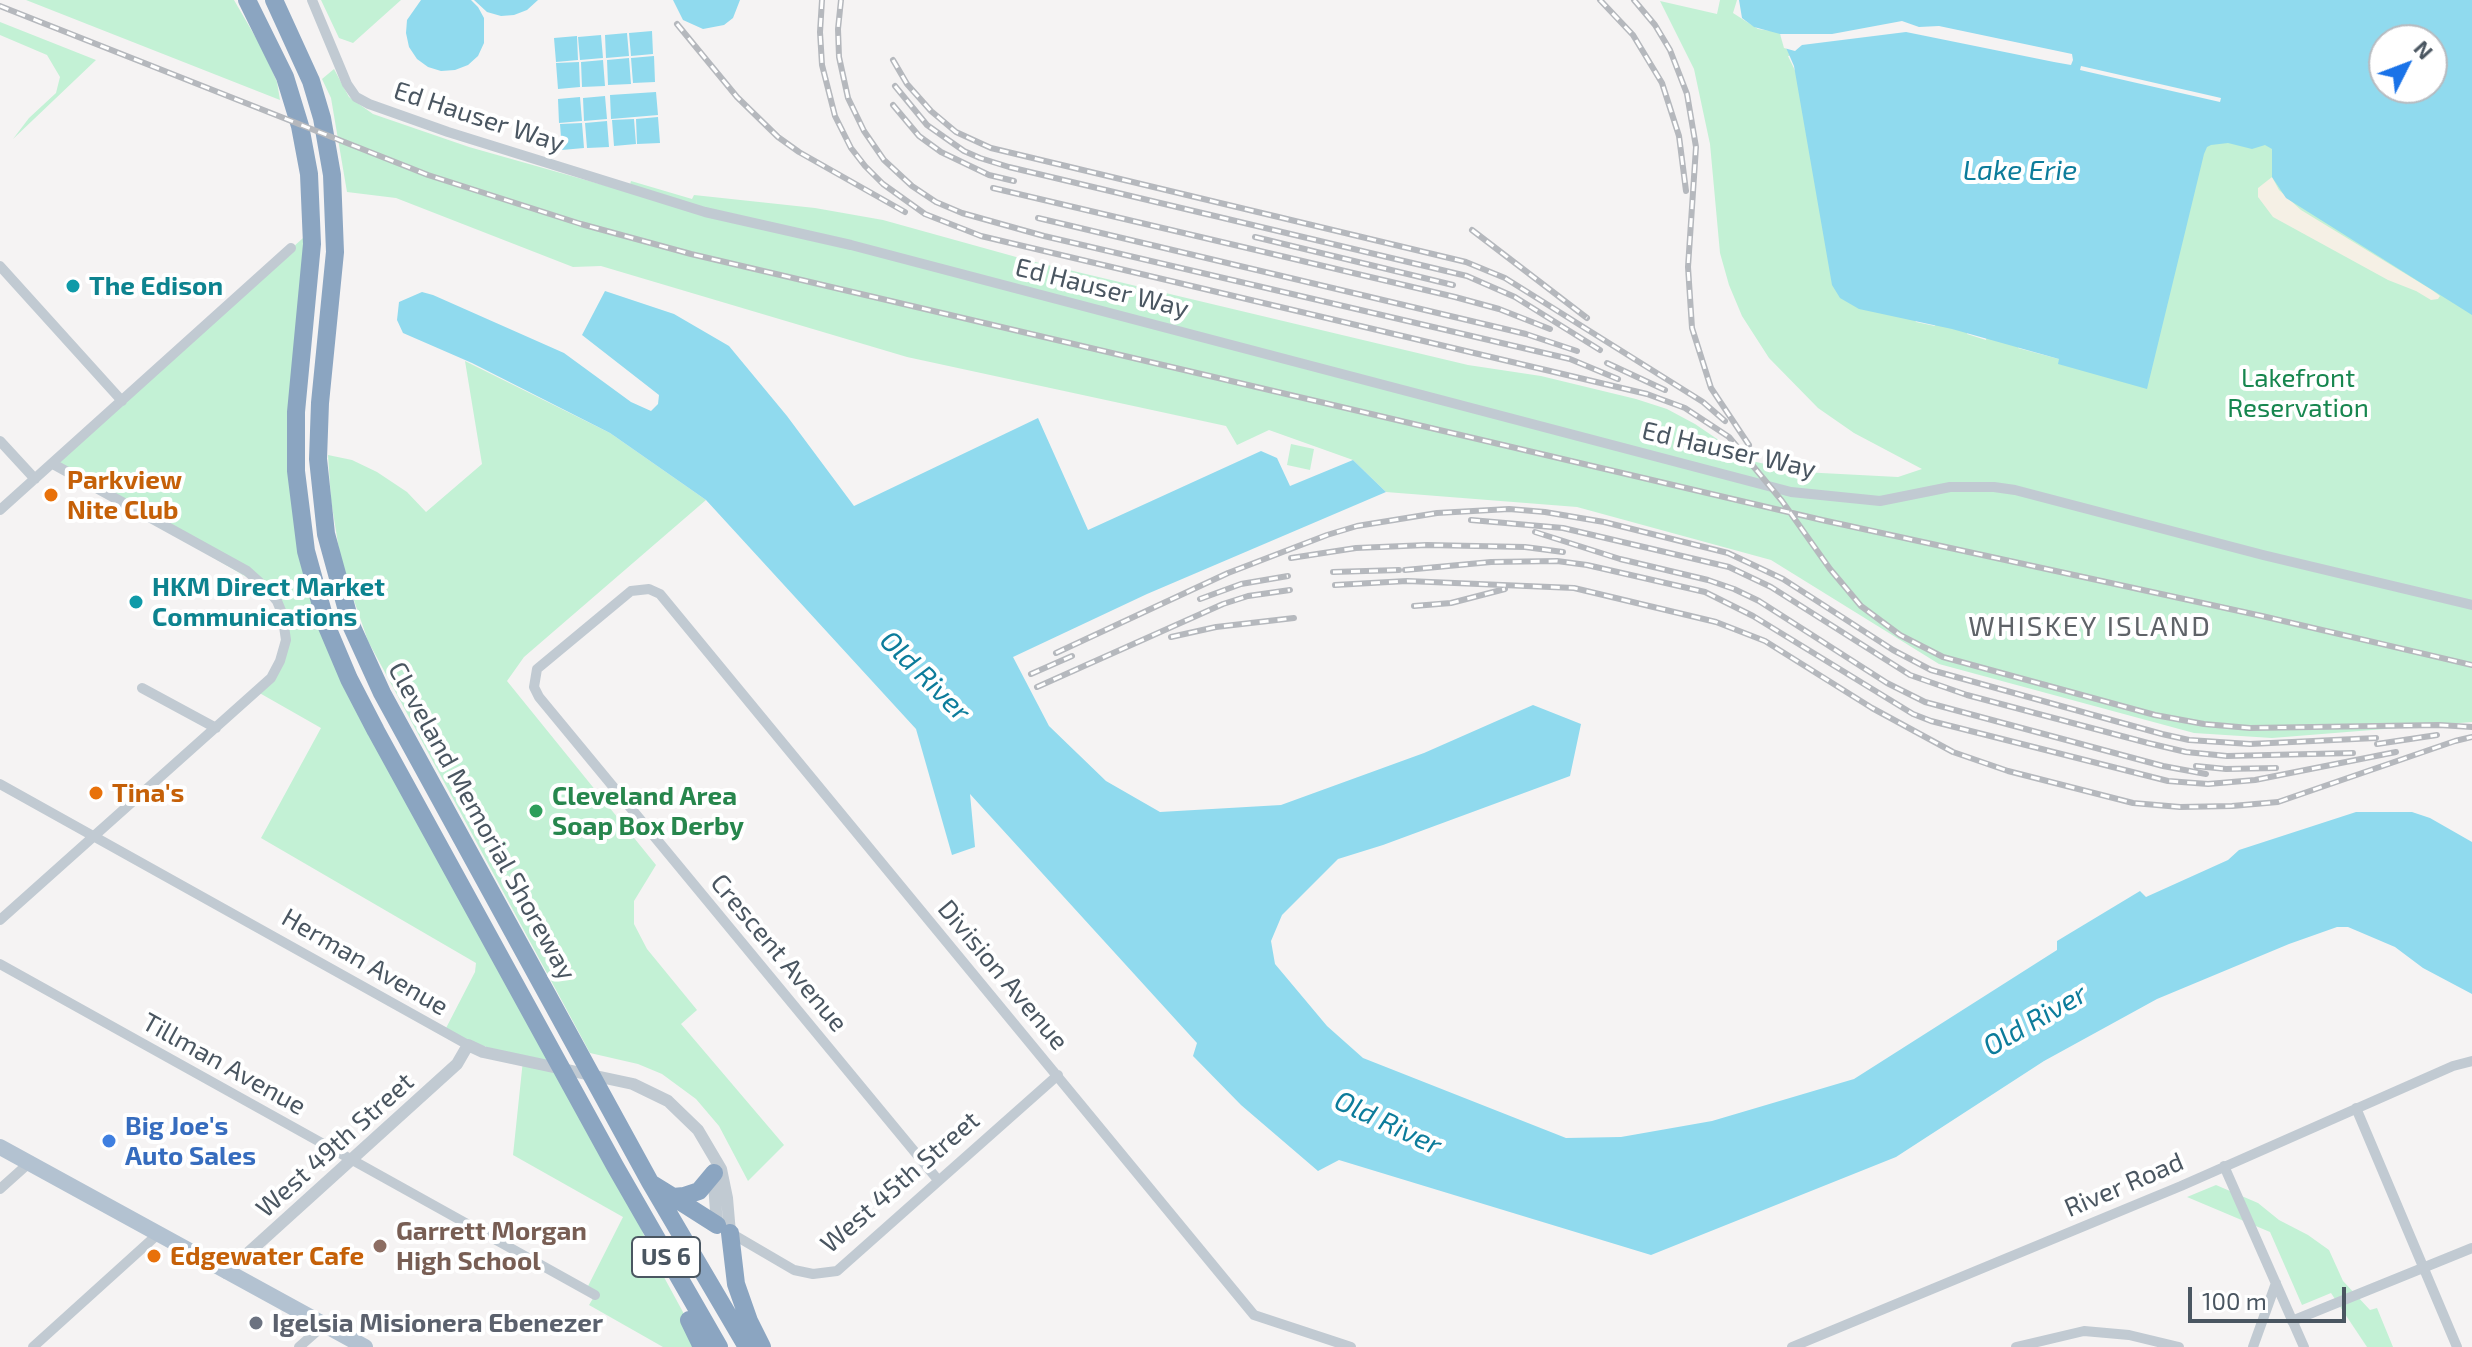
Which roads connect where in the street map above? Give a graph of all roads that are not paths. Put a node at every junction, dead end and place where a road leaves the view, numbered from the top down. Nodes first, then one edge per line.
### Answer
1 (247, 0) edge
2 (274, 0) edge
3 (312, 0) edge
4 (291, 248) dead end
5 (0, 266) edge
6 (122, 401) junction
7 (0, 441) edge
8 (53, 464) junction
9 (35, 479) junction
10 (0, 510) edge
11 (2472, 605) edge
12 (535, 675) joint
13 (142, 688) dead end
14 (216, 728) junction
15 (0, 784) edge
16 (96, 836) junction
17 (0, 920) edge
18 (0, 964) edge
19 (468, 1045) junction
20 (2472, 1061) edge
21 (1058, 1075) junction
22 (2356, 1108) junction
23 (0, 1147) edge
24 (710, 1151) junction
25 (350, 1160) junction
26 (29, 1163) junction
27 (615, 1166) junction
28 (2224, 1166) junction
29 (714, 1173) junction
30 (938, 1180) junction
31 (650, 1182) junction
32 (0, 1189) edge
33 (673, 1197) junction
34 (724, 1229) junction
35 (158, 1234) junction
36 (2472, 1248) edge
37 (2423, 1267) junction
38 (226, 1273) junction
39 (2276, 1283) junction
40 (595, 1295) dead end
41 (2292, 1321) junction
42 (325, 1324) junction
43 (33, 1347) edge
44 (299, 1347) edge
45 (365, 1347) edge
46 (702, 1347) edge
47 (719, 1347) edge
48 (747, 1347) edge
49 (762, 1347) edge
50 (1351, 1347) edge
51 (1792, 1347) edge
52 (2016, 1347) edge
53 (2179, 1347) edge
54 (2253, 1347) edge
55 (2304, 1347) edge
56 (2457, 1347) edge

1 - 27 highway, Cleveland Memorial Shoreway / US 6
2 - 31 highway, Cleveland Memorial Shoreway / US 6
3 - 11 street, Ed Hauser Way
4 - 6 street
5 - 6 street
6 - 8 street
7 - 9 street
8 - 9 street
8 - 14 street
9 - 10 street
12 - 21 street, Division Avenue
12 - 30 street, Crescent Avenue
13 - 14 street
14 - 16 street
15 - 16 street, Herman Avenue
16 - 17 street
16 - 19 street, Herman Avenue
18 - 25 street, Tillman Avenue
19 - 24 street, Herman Avenue
19 - 25 street, West 49th Street
20 - 22 street, River Road
21 - 30 street, West 45th Street
21 - 50 street, Division Avenue
22 - 28 street, River Road
22 - 37 street
23 - 26 main road
24 - 29 street, Herman Avenue
24 - 34 street, Herman Avenue
25 - 38 street, West 49th Street
25 - 40 street, Tillman Avenue
26 - 32 street
26 - 35 main road
27 - 46 highway
27 - 47 highway, Cleveland Memorial Shoreway / US 6
28 - 39 street
28 - 51 street, River Road
29 - 33 highway
29 - 34 street, Herman Avenue
30 - 34 street, West 45th Street
31 - 33 highway
31 - 48 highway, Cleveland Memorial Shoreway / US 6
33 - 34 highway
34 - 49 highway
35 - 38 main road
35 - 43 street
36 - 37 street
37 - 41 street
37 - 56 street
38 - 42 main road
39 - 41 street
39 - 54 street
41 - 55 street
42 - 44 street
42 - 45 main road
52 - 53 street

